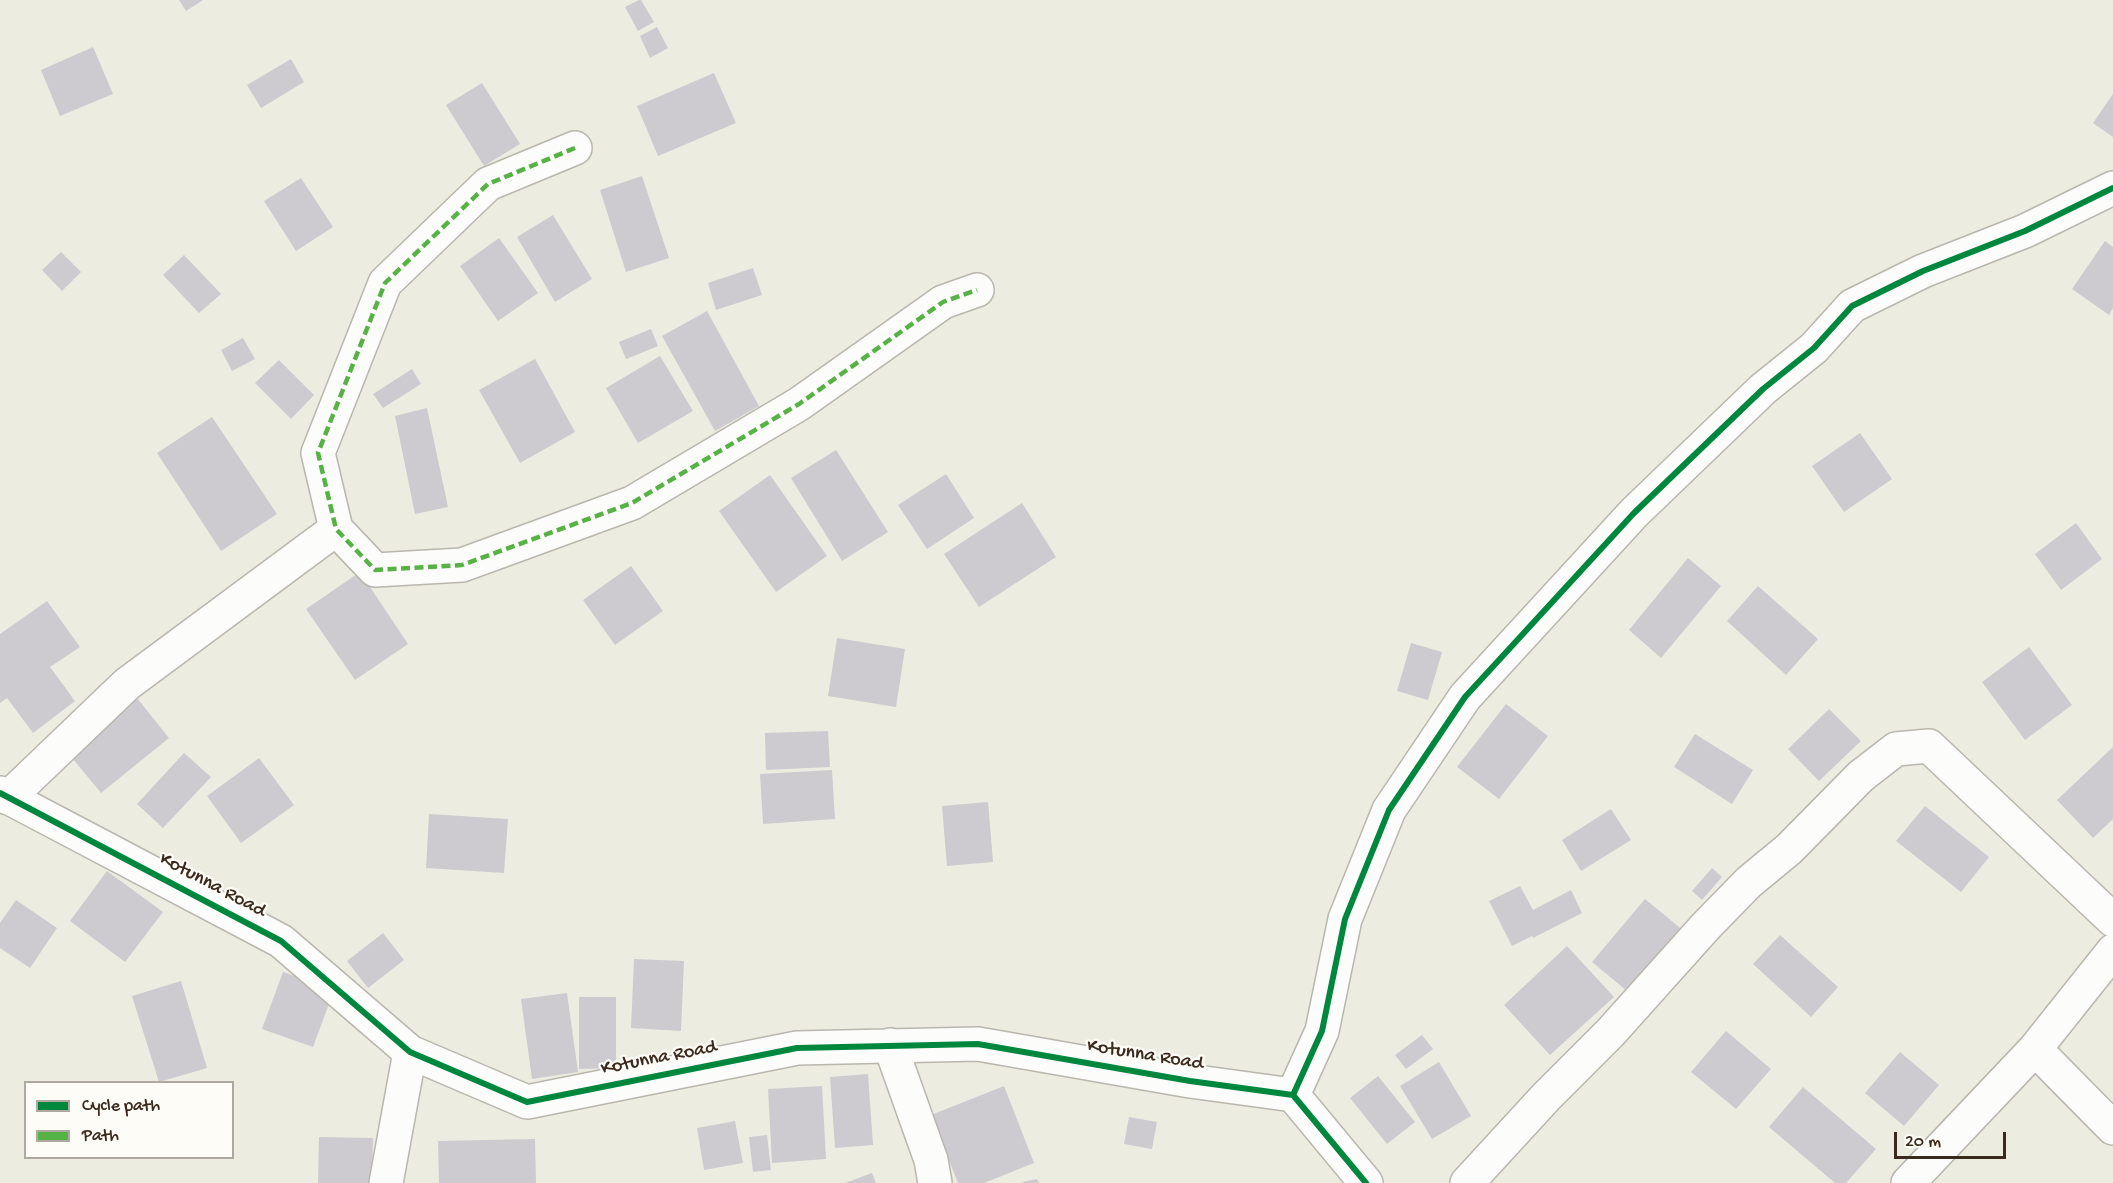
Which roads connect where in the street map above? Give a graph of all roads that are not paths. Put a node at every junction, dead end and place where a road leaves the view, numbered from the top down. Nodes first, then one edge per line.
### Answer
1 (575, 148) dead end
2 (2113, 188) edge
3 (977, 290) dead end
4 (336, 529) junction
5 (4, 795) edge
6 (2113, 920) edge
7 (2113, 951) edge
8 (890, 1045) junction
9 (2035, 1048) junction
10 (410, 1052) junction
11 (1293, 1095) junction
12 (2113, 1128) edge
13 (386, 1183) edge
14 (934, 1183) edge
15 (1366, 1183) edge
16 (1467, 1183) edge
17 (1908, 1183) edge

1 - 4 street
2 - 11 street
3 - 4 street
4 - 5 street
5 - 10 street, Kotunna Road
6 - 16 street
7 - 9 street
8 - 10 street, Kotunna Road
8 - 11 street, Kotunna Road
8 - 14 street
9 - 12 street
9 - 17 street
10 - 13 street
11 - 15 street

